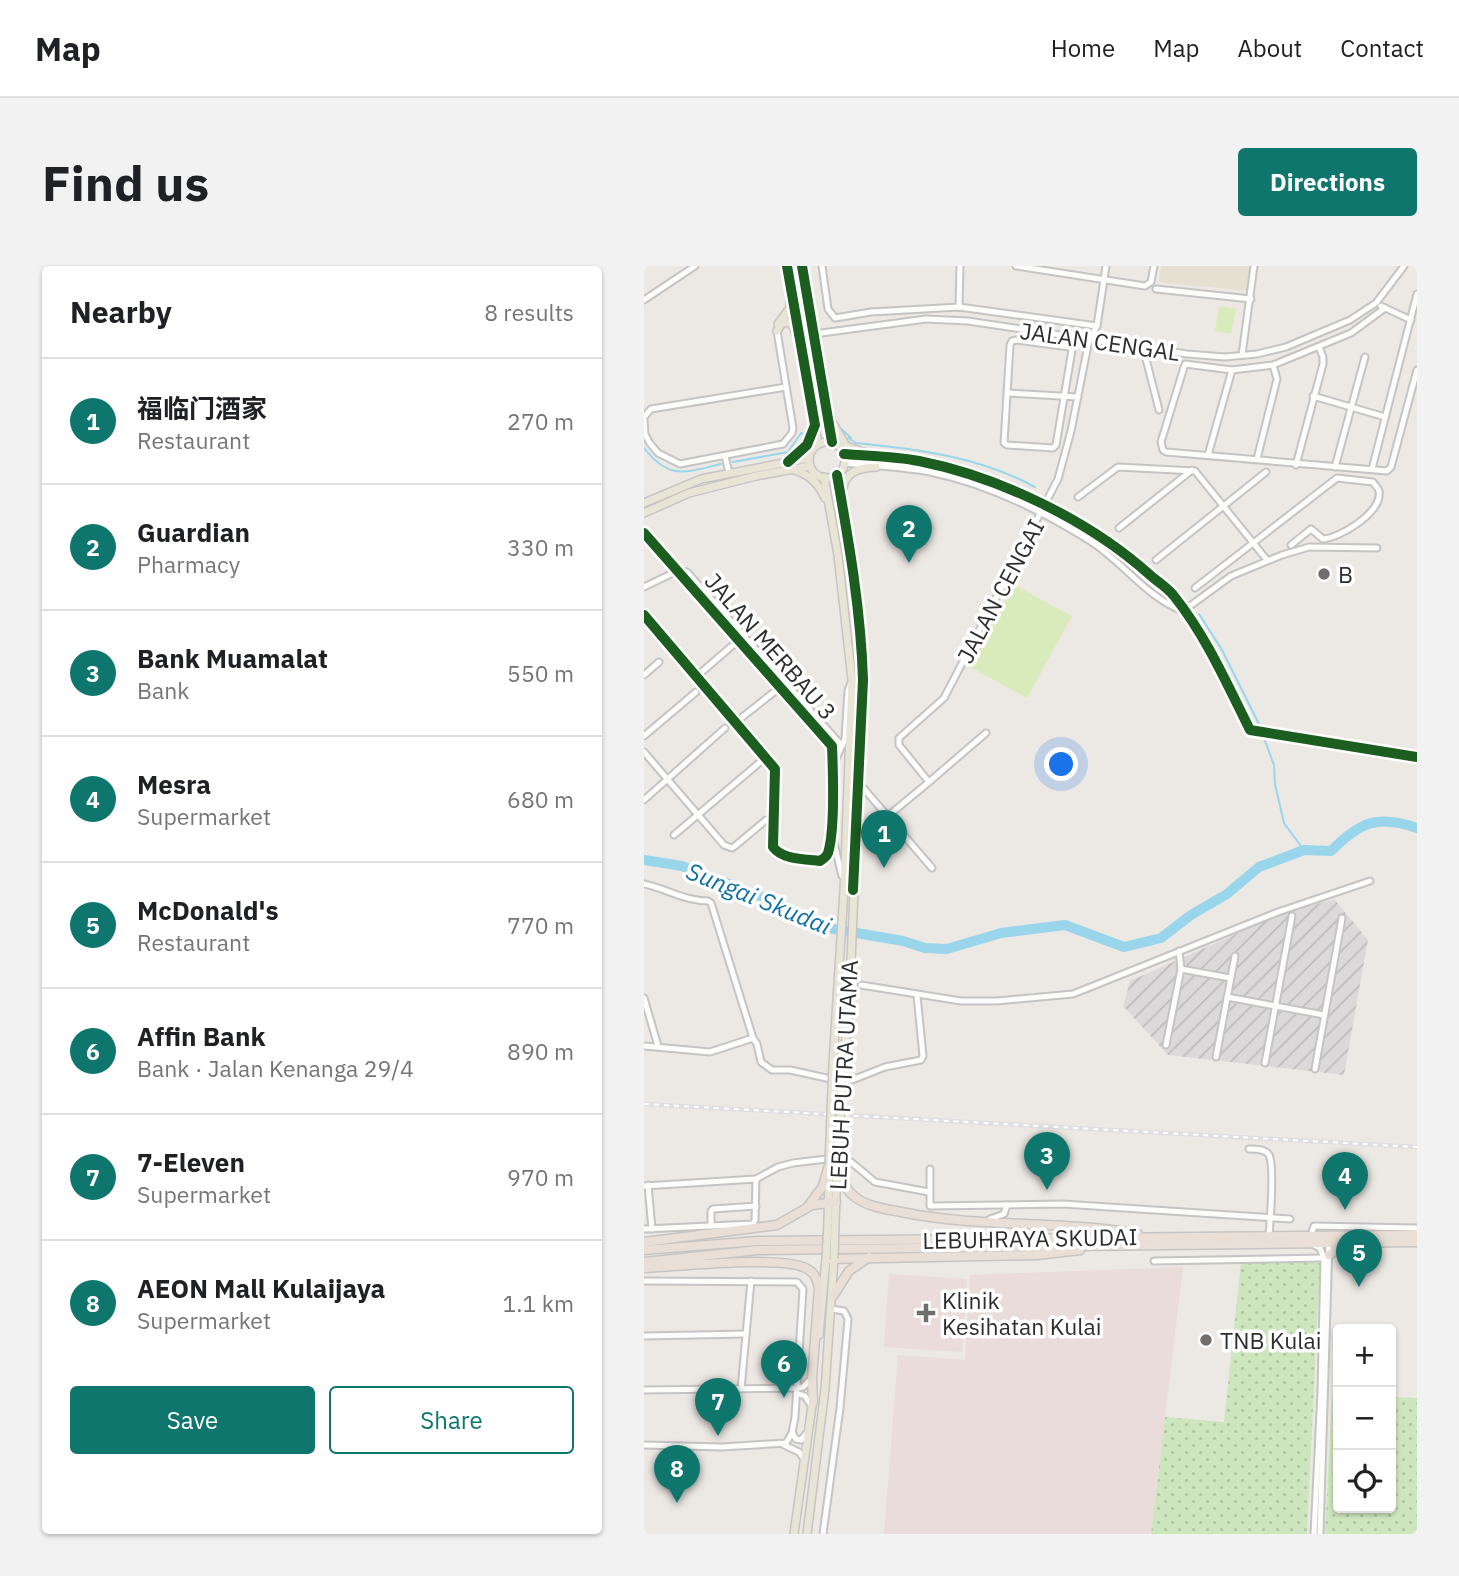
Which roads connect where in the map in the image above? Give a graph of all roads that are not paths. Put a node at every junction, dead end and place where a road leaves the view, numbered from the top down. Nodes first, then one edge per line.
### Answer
1 (695, 266) edge
2 (788, 266) edge
3 (802, 266) edge
4 (823, 266) edge
5 (960, 266) edge
6 (1016, 266) edge
7 (1106, 266) edge
8 (1154, 266) edge
9 (1254, 266) edge
10 (1404, 266) edge
11 (1058, 269) edge
12 (790, 280) junction
13 (1104, 280) junction
14 (1156, 289) dead end
15 (1417, 297) edge
16 (1251, 299) junction
17 (644, 300) edge
18 (1376, 303) junction
19 (959, 307) junction
20 (1385, 308) junction
21 (1410, 320) junction
22 (1097, 326) junction
23 (777, 331) junction
24 (814, 334) junction
25 (1089, 340) junction
26 (1143, 347) junction
27 (1319, 347) junction
28 (1242, 355) junction
29 (1365, 357) dead end
30 (804, 361) junction
31 (1273, 365) junction
32 (1232, 370) junction
33 (1417, 370) edge
34 (786, 387) junction
35 (1007, 393) junction
36 (1064, 396) junction
37 (1078, 397) junction
38 (1313, 397) junction
39 (1351, 407) junction
40 (1159, 410) dead end
41 (828, 412) junction
42 (645, 416) edge
43 (1385, 416) junction
44 (815, 425) junction
45 (832, 442) junction
46 (818, 444) junction
47 (1208, 455) junction
48 (726, 456) junction
49 (877, 457) junction
50 (845, 458) junction
51 (1257, 459) junction
52 (809, 462) junction
53 (789, 465) junction
54 (1296, 465) junction
55 (876, 467) junction
56 (1335, 467) junction
57 (1372, 469) junction
58 (1192, 470) junction
59 (1266, 472) dead end
60 (729, 473) junction
61 (837, 475) junction
62 (824, 477) junction
63 (1078, 497) dead end
64 (841, 498) junction
65 (644, 503) edge
66 (1044, 505) junction
67 (1224, 505) junction
68 (830, 512) junction
69 (644, 513) edge
70 (1040, 513) junction
71 (1119, 528) dead end
72 (644, 533) edge
73 (1253, 542) junction
74 (1291, 545) dead end
75 (1377, 548) dead end
76 (1156, 560) dead end
77 (1267, 560) junction
78 (677, 571) junction
79 (644, 587) edge
80 (1195, 588) dead end
81 (1183, 611) junction
82 (644, 615) edge
83 (742, 638) junction
84 (659, 662) dead end
85 (644, 675) edge
86 (696, 677) junction
87 (852, 680) junction
88 (786, 682) junction
89 (780, 687) junction
90 (696, 692) dead end
91 (736, 722) junction
92 (725, 728) dead end
93 (986, 733) dead end
94 (644, 736) edge
95 (842, 746) junction
96 (644, 752) edge
97 (1417, 757) edge
98 (759, 763) dead end
99 (832, 765) junction
100 (668, 779) junction
101 (929, 782) junction
102 (859, 783) junction
103 (644, 800) edge
104 (699, 814) junction
105 (888, 816) junction
106 (766, 820) dead end
107 (831, 830) junction
108 (674, 835) dead end
109 (932, 868) dead end
110 (1370, 881) dead end
111 (644, 884) edge
112 (844, 887) junction
113 (1293, 916) dead end
114 (1342, 918) dead end
115 (1180, 951) junction
116 (1234, 956) dead end
117 (850, 960) junction
118 (1181, 969) junction
119 (1230, 978) junction
120 (861, 985) junction
121 (917, 995) junction
122 (1227, 997) junction
123 (644, 998) edge
124 (1276, 1006) junction
125 (849, 1009) junction
126 (1324, 1015) junction
127 (753, 1038) junction
128 (1166, 1045) dead end
129 (644, 1046) edge
130 (657, 1046) junction
131 (1216, 1057) dead end
132 (1265, 1063) dead end
133 (1315, 1069) dead end
134 (1248, 1149) dead end
135 (834, 1165) junction
136 (930, 1169) dead end
137 (756, 1179) junction
138 (646, 1186) edge
139 (929, 1192) junction
140 (832, 1202) junction
141 (1007, 1205) junction
142 (756, 1206) junction
143 (801, 1211) junction
144 (1270, 1217) junction
145 (945, 1218) junction
146 (1290, 1219) dead end
147 (711, 1226) junction
148 (731, 1228) junction
149 (644, 1229) edge
150 (652, 1229) junction
151 (1415, 1230) edge
152 (1269, 1236) junction
153 (1300, 1236) junction
154 (1158, 1237) junction
155 (1310, 1239) junction
156 (644, 1242) edge
157 (1417, 1242) edge
158 (1329, 1243) junction
159 (1347, 1243) junction
160 (1125, 1245) junction
161 (644, 1250) edge
162 (870, 1257) junction
163 (1326, 1257) junction
164 (830, 1259) junction
165 (1154, 1261) dead end
166 (644, 1262) edge
167 (644, 1268) edge
168 (644, 1281) edge
169 (751, 1281) junction
170 (832, 1296) junction
171 (831, 1309) junction
172 (746, 1334) junction
173 (644, 1336) edge
174 (812, 1378) junction
175 (741, 1389) junction
176 (644, 1390) edge
177 (797, 1391) junction
178 (813, 1405) junction
179 (810, 1430) junction
180 (792, 1433) junction
181 (644, 1445) edge
182 (783, 1445) junction
183 (805, 1462) junction
184 (808, 1523) junction
185 (825, 1526) junction
186 (794, 1534) edge
187 (807, 1534) edge
188 (823, 1534) edge
189 (1314, 1534) edge
190 (1320, 1534) edge

1 - 17 street
2 - 12 main road
3 - 24 main road
4 - 19 street
5 - 19 street
6 - 11 street
7 - 13 street
8 - 13 street
9 - 16 street
10 - 18 street
11 - 13 street
12 - 23 main road
12 - 30 main road
13 - 22 street
14 - 16 street
15 - 21 street
16 - 28 street
18 - 20 street
18 - 28 street, JALAN CENGAL
19 - 22 street
20 - 21 street
20 - 27 street
21 - 43 street
22 - 25 street, JALAN CENGAI
23 - 30 main road
23 - 34 street
24 - 25 street, JALAN CENGAL
24 - 41 main road
25 - 26 street, JALAN CENGAL
25 - 37 street, JALAN CENGAI
26 - 28 street, JALAN CENGAL
26 - 40 street
27 - 31 street
27 - 38 street
29 - 39 street
30 - 44 main road
31 - 32 street
31 - 51 street
32 - 47 street
32 - 47 street
33 - 57 street
34 - 42 street
34 - 48 street
35 - 36 street
35 - 36 street
35 - 36 street
36 - 37 street
37 - 66 street, JALAN CENGAI
38 - 39 street
38 - 54 street
39 - 43 street
39 - 56 street
41 - 45 main road
41 - 49 main road
42 - 48 street
43 - 57 street
44 - 46 main road
44 - 53 main road
45 - 46 main road
45 - 50 main road
46 - 52 main road
47 - 51 street
48 - 60 street
49 - 50 street
49 - 66 street
50 - 55 street
50 - 61 main road
51 - 54 street
52 - 53 main road
52 - 62 main road
53 - 60 main road
53 - 68 main road
53 - 69 main road
54 - 56 street
55 - 64 main road
55 - 70 street
56 - 57 street
58 - 63 street
58 - 67 street
58 - 71 street
59 - 67 street
60 - 65 main road
61 - 62 main road
61 - 64 main road, LEBUH PUTRA UTAMA
62 - 68 main road, LEBUH PUTRA UTAMA
64 - 102 main road, LEBUH PUTRA UTAMA
66 - 70 street, JALAN CENGAI
66 - 81 street
67 - 73 street
67 - 76 street
68 - 87 main road, LEBUH PUTRA UTAMA
70 - 81 street
70 - 101 street, JALAN CENGAI
72 - 78 street, JALAN MERBAU 3
73 - 74 street
73 - 77 street
73 - 80 street
75 - 77 street
77 - 81 street
78 - 79 street
78 - 83 street, JALAN MERBAU 3
81 - 97 street
82 - 86 street
83 - 86 street
83 - 88 street
83 - 89 street, JALAN MERBAU 3
84 - 85 street
86 - 91 street
87 - 95 street
87 - 112 main road, LEBUH PUTRA UTAMA
88 - 89 street
88 - 95 street
89 - 91 street
89 - 99 street, JALAN MERBAU 3
90 - 94 street
91 - 107 street, JALAN MERBAU 3
92 - 100 street
93 - 101 street
95 - 99 street
96 - 100 street
98 - 104 street
99 - 107 street, JALAN MERBAU 3
100 - 103 street
100 - 104 street
101 - 105 street
102 - 105 street
102 - 117 main road, LEBUH PUTRA UTAMA
104 - 106 street
104 - 108 street
105 - 109 street
107 - 112 street
110 - 115 street
111 - 127 street
112 - 135 main road, LEBUH PUTRA UTAMA, bridge
113 - 124 street
114 - 126 street
115 - 118 street
115 - 121 street
116 - 119 street
117 - 120 street
117 - 125 main road, LEBUH PUTRA UTAMA
118 - 119 street
118 - 128 street
119 - 122 street
120 - 121 street
120 - 125 street
121 - 127 street
122 - 124 street
122 - 131 street
123 - 130 street
124 - 126 street
124 - 132 street
125 - 135 main road, LEBUH PUTRA UTAMA, bridge
126 - 133 street
127 - 130 street
129 - 130 street
134 - 144 street
135 - 140 main road, LEBUH PUTRA UTAMA
135 - 143 highway
135 - 145 highway
136 - 139 street
137 - 138 street
137 - 139 street
137 - 142 street
138 - 150 street
139 - 141 street
140 - 143 highway
140 - 164 main road, LEBUH PUTRA UTAMA, bridge
141 - 144 street
141 - 145 street
142 - 147 street
142 - 148 street
143 - 148 highway
144 - 146 street
144 - 152 street
145 - 154 highway
147 - 148 street
147 - 150 street
148 - 156 highway
149 - 150 street
151 - 155 highway, LEBUHRAYA SKUDAI
152 - 153 highway, LEBUHRAYA SKUDAI
152 - 154 highway, LEBUHRAYA SKUDAI
153 - 155 highway, LEBUHRAYA SKUDAI
153 - 158 street
154 - 161 highway, LEBUHRAYA SKUDAI
155 - 158 highway, LEBUHRAYA SKUDAI
155 - 160 highway, LEBUHRAYA SKUDAI
155 - 163 street
157 - 159 highway, LEBUHRAYA SKUDAI
158 - 159 highway, LEBUHRAYA SKUDAI
158 - 163 street
159 - 163 highway
160 - 162 highway
160 - 166 highway
162 - 164 highway
162 - 170 highway
163 - 165 street
163 - 189 street
163 - 190 street
164 - 170 main road
164 - 178 main road
167 - 174 highway
168 - 169 street
169 - 172 street
169 - 177 street
170 - 171 main road
171 - 184 main road
171 - 185 street
172 - 173 street
172 - 175 street
174 - 177 street
174 - 178 highway
175 - 176 street
175 - 177 street
177 - 178 street
177 - 180 street
178 - 179 main road
179 - 180 street
179 - 183 main road
180 - 182 street
181 - 182 street
182 - 183 street
183 - 186 main road
184 - 185 street
184 - 187 main road
185 - 188 street

